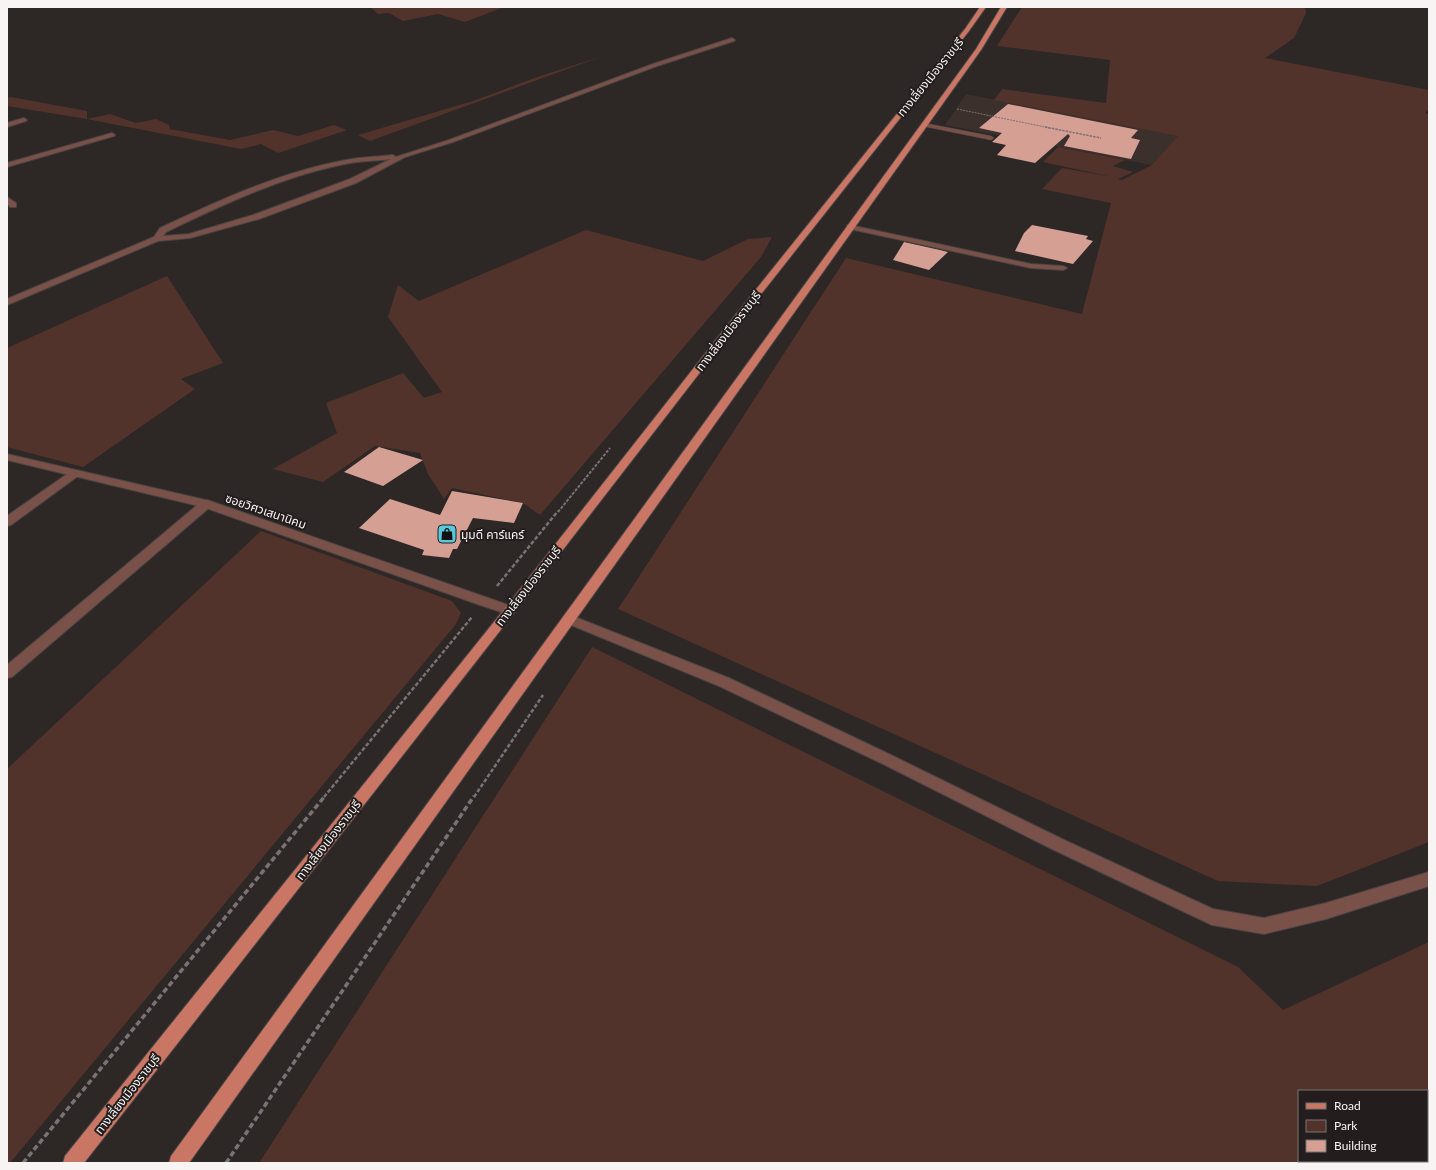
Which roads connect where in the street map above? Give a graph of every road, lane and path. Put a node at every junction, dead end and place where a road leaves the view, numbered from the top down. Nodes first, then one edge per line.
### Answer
1 (983, 7) edge
2 (1004, 7) edge
3 (732, 40) dead end
4 (939, 105) junction
5 (24, 120) dead end
6 (7, 125) edge
7 (924, 125) junction
8 (112, 135) dead end
9 (991, 138) dead end
10 (1101, 138) dead end
11 (403, 156) junction
12 (7, 165) edge
13 (7, 199) edge
14 (13, 205) dead end
15 (850, 227) junction
16 (157, 239) junction
17 (1063, 268) dead end
18 (7, 302) edge
19 (7, 457) edge
20 (74, 474) junction
21 (206, 504) junction
22 (7, 522) edge
23 (510, 610) junction
24 (474, 614) dead end
25 (570, 620) junction
26 (7, 673) edge
27 (544, 693) dead end
28 (1429, 879) edge
29 (23, 1163) edge
30 (72, 1163) edge
31 (178, 1163) edge
32 (226, 1163) edge

1 - 23 main road, ทางเลี่ยงเมืองราชบุรี
2 - 4 main road, ทางเลี่ยงเมืองราชบุรี
3 - 11 street
4 - 7 main road, ทางเลี่ยงเมืองราชบุรี
4 - 10 path
5 - 6 street
7 - 9 lane
7 - 15 main road, ทางเลี่ยงเมืองราชบุรี
8 - 12 street
11 - 16 street
11 - 16 street
13 - 14 street
15 - 17 street
15 - 25 main road, ทางเลี่ยงเมืองราชบุรี
16 - 18 street
19 - 20 street, ซอยวิศวเสนานิคม
20 - 21 street, ซอยวิศวเสนานิคม
20 - 22 street
21 - 23 street, ซอยวิศวเสนานิคม
21 - 26 street
23 - 30 main road, ทางเลี่ยงเมืองราชบุรี
24 - 29 path
25 - 28 street
25 - 31 main road, ทางเลี่ยงเมืองราชบุรี
27 - 32 path

